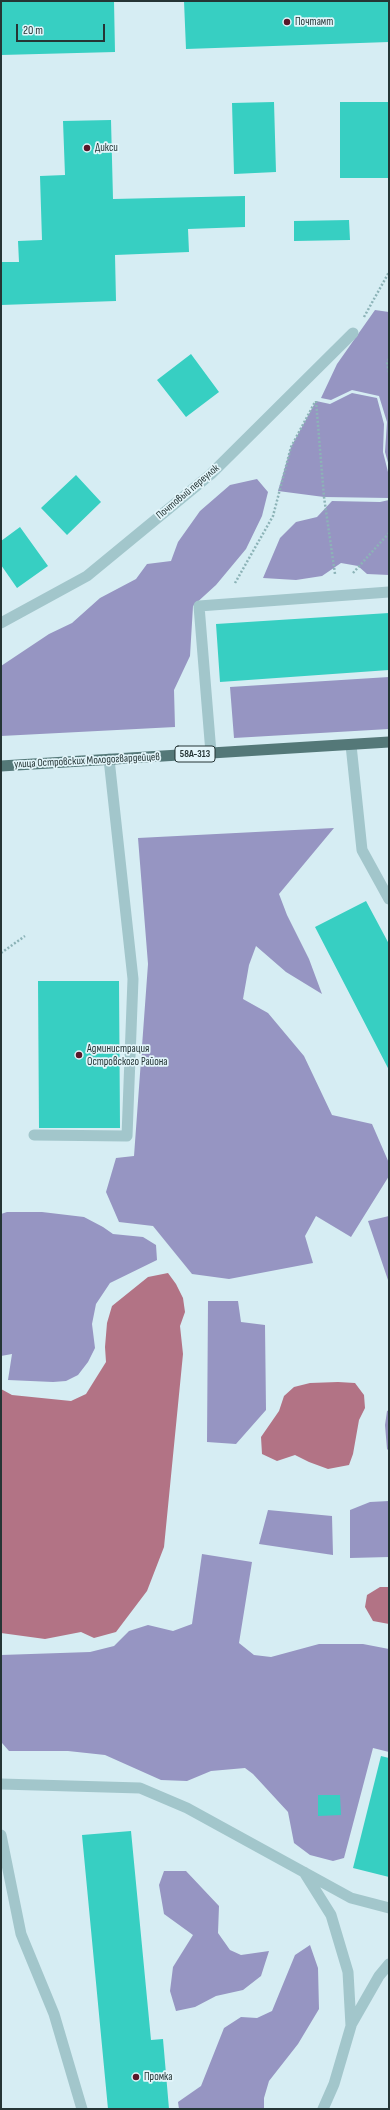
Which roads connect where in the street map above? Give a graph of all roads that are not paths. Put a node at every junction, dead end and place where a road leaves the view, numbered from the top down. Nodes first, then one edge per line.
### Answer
1 (353, 333) road end
2 (389, 592) edge
3 (1, 623) edge
4 (389, 742) edge
5 (351, 745) junction
6 (211, 753) junction
7 (109, 759) junction
8 (1, 766) edge
9 (389, 899) edge
10 (34, 1135) dead end
11 (1, 1784) edge
12 (1, 1835) edge
13 (304, 1872) junction
14 (389, 1908) edge
15 (389, 1964) edge
16 (351, 2026) junction
17 (82, 2109) edge
18 (323, 2109) edge

1 - 3 street, Почтовый переулок
2 - 6 street
4 - 5 main road, улица Островских Молодогвардейцев / 58А-313
5 - 6 main road, улица Островских Молодогвардейцев / 58А-313
5 - 9 street
6 - 7 main road, улица Островских Молодогвардейцев / 58А-313
7 - 8 main road, улица Островских Молодогвардейцев / 58А-313
7 - 10 street
11 - 13 street
12 - 17 street
13 - 14 street
13 - 16 street
15 - 16 street
16 - 18 street

